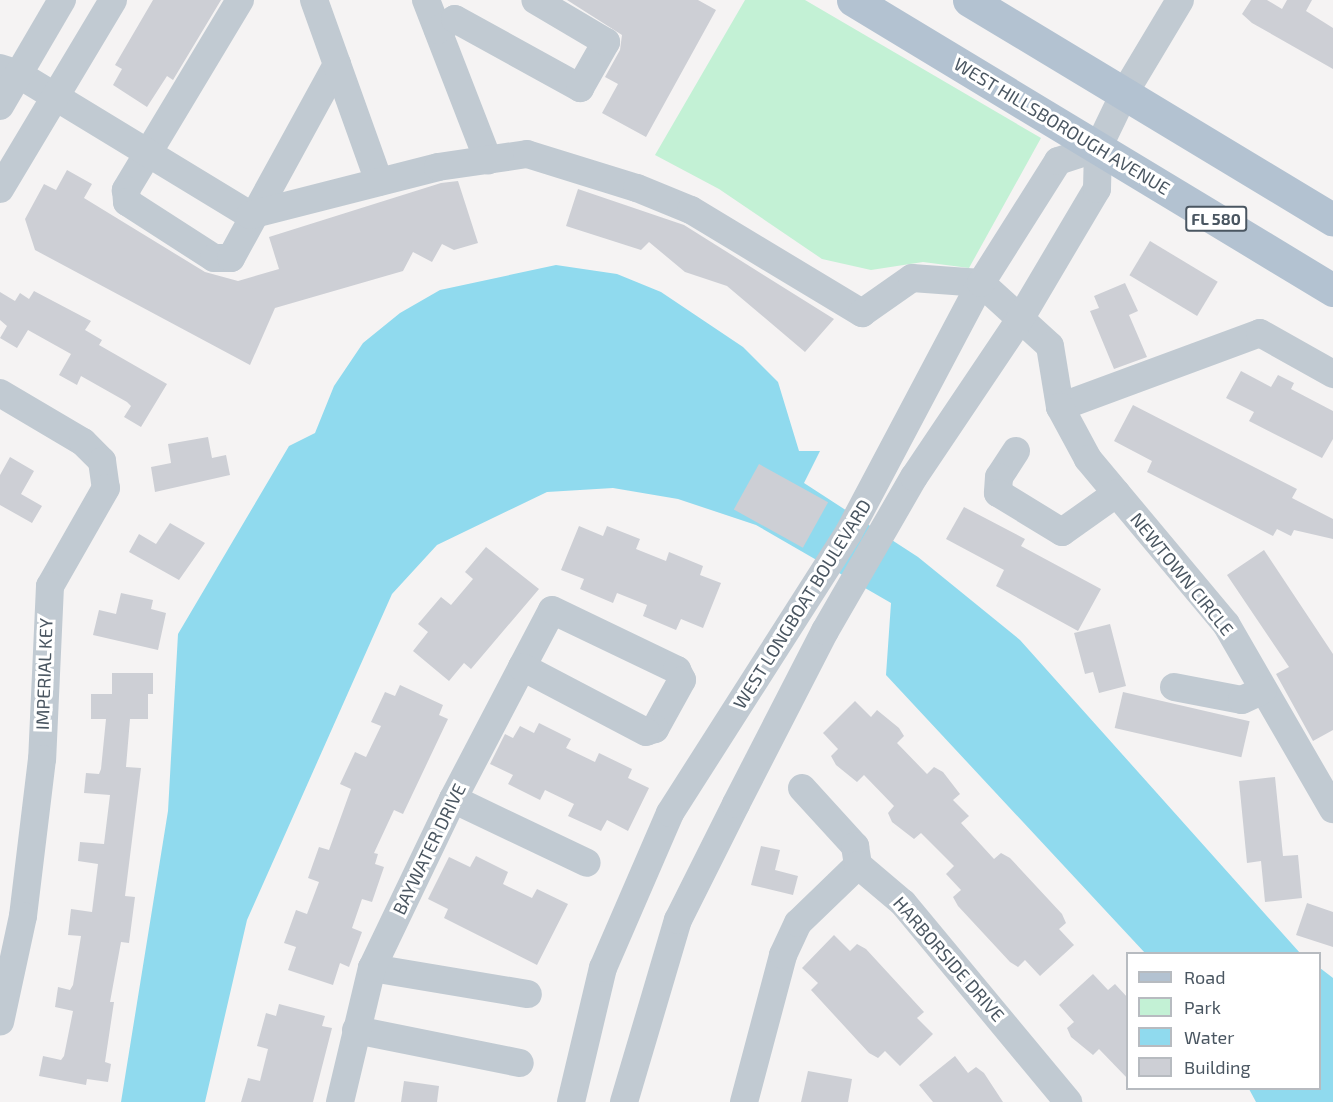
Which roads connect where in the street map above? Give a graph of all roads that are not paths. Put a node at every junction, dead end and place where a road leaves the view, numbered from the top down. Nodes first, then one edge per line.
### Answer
1 (62, 0) edge
2 (113, 0) edge
3 (240, 0) edge
4 (314, 0) edge
5 (426, 0) edge
6 (535, 0) edge
7 (853, 0) edge
8 (969, 0) edge
9 (1180, 0) edge
10 (452, 16) edge
11 (337, 64) junction
12 (9, 71) edge
13 (1125, 92) junction
14 (55, 97) junction
15 (0, 106) edge
16 (1098, 148) junction
17 (149, 154) junction
18 (488, 160) junction
19 (380, 182) junction
20 (0, 189) edge
21 (250, 215) junction
22 (1333, 220) edge
23 (981, 284) junction
24 (1333, 290) edge
25 (1020, 319) junction
26 (1333, 374) edge
27 (0, 393) edge
28 (1060, 407) junction
29 (1016, 451) dead end
30 (1117, 494) junction
31 (522, 667) junction
32 (1174, 687) dead end
33 (1263, 690) junction
34 (802, 788) dead end
35 (453, 799) junction
36 (1332, 803) edge
37 (586, 863) dead end
38 (858, 865) junction
39 (372, 968) junction
40 (528, 994) dead end
41 (0, 1022) edge
42 (356, 1030) junction
43 (520, 1063) dead end
44 (340, 1102) edge
45 (571, 1102) edge
46 (624, 1102) edge
47 (744, 1102) edge
48 (1068, 1102) edge

1 - 12 street
2 - 14 street
3 - 17 street
4 - 11 street
5 - 10 street
6 - 10 street
7 - 16 main road, WEST HILLSBOROUGH AVENUE / FL 580
8 - 13 main road
9 - 13 street, WEST LONGBOAT BOULEVARD
10 - 18 street
11 - 19 street
11 - 21 street
12 - 14 street
12 - 15 street
13 - 16 street, WEST LONGBOAT BOULEVARD
13 - 22 main road
14 - 17 street
14 - 20 street
16 - 23 street, WEST LONGBOAT BOULEVARD
16 - 24 main road, WEST HILLSBOROUGH AVENUE / FL 580
16 - 25 street, WEST LONGBOAT BOULEVARD
17 - 21 street
17 - 21 street
18 - 19 street
18 - 23 street
19 - 21 street
23 - 25 street, NEWTOWN CIRCLE
23 - 45 street, WEST LONGBOAT BOULEVARD
25 - 28 street, NEWTOWN CIRCLE
25 - 46 street, WEST LONGBOAT BOULEVARD
26 - 28 street
27 - 41 street, IMPERIAL KEY
28 - 30 street, NEWTOWN CIRCLE
29 - 30 street
30 - 33 street, NEWTOWN CIRCLE
31 - 31 street, BAYWATER DRIVE
31 - 35 street, BAYWATER DRIVE
32 - 33 street
33 - 36 street, NEWTOWN CIRCLE
34 - 38 street
35 - 37 street
35 - 39 street, BAYWATER DRIVE
38 - 47 street
38 - 48 street, HARBORSIDE DRIVE
39 - 40 street
39 - 42 street, BAYWATER DRIVE
42 - 43 street
42 - 44 street, BAYWATER DRIVE

